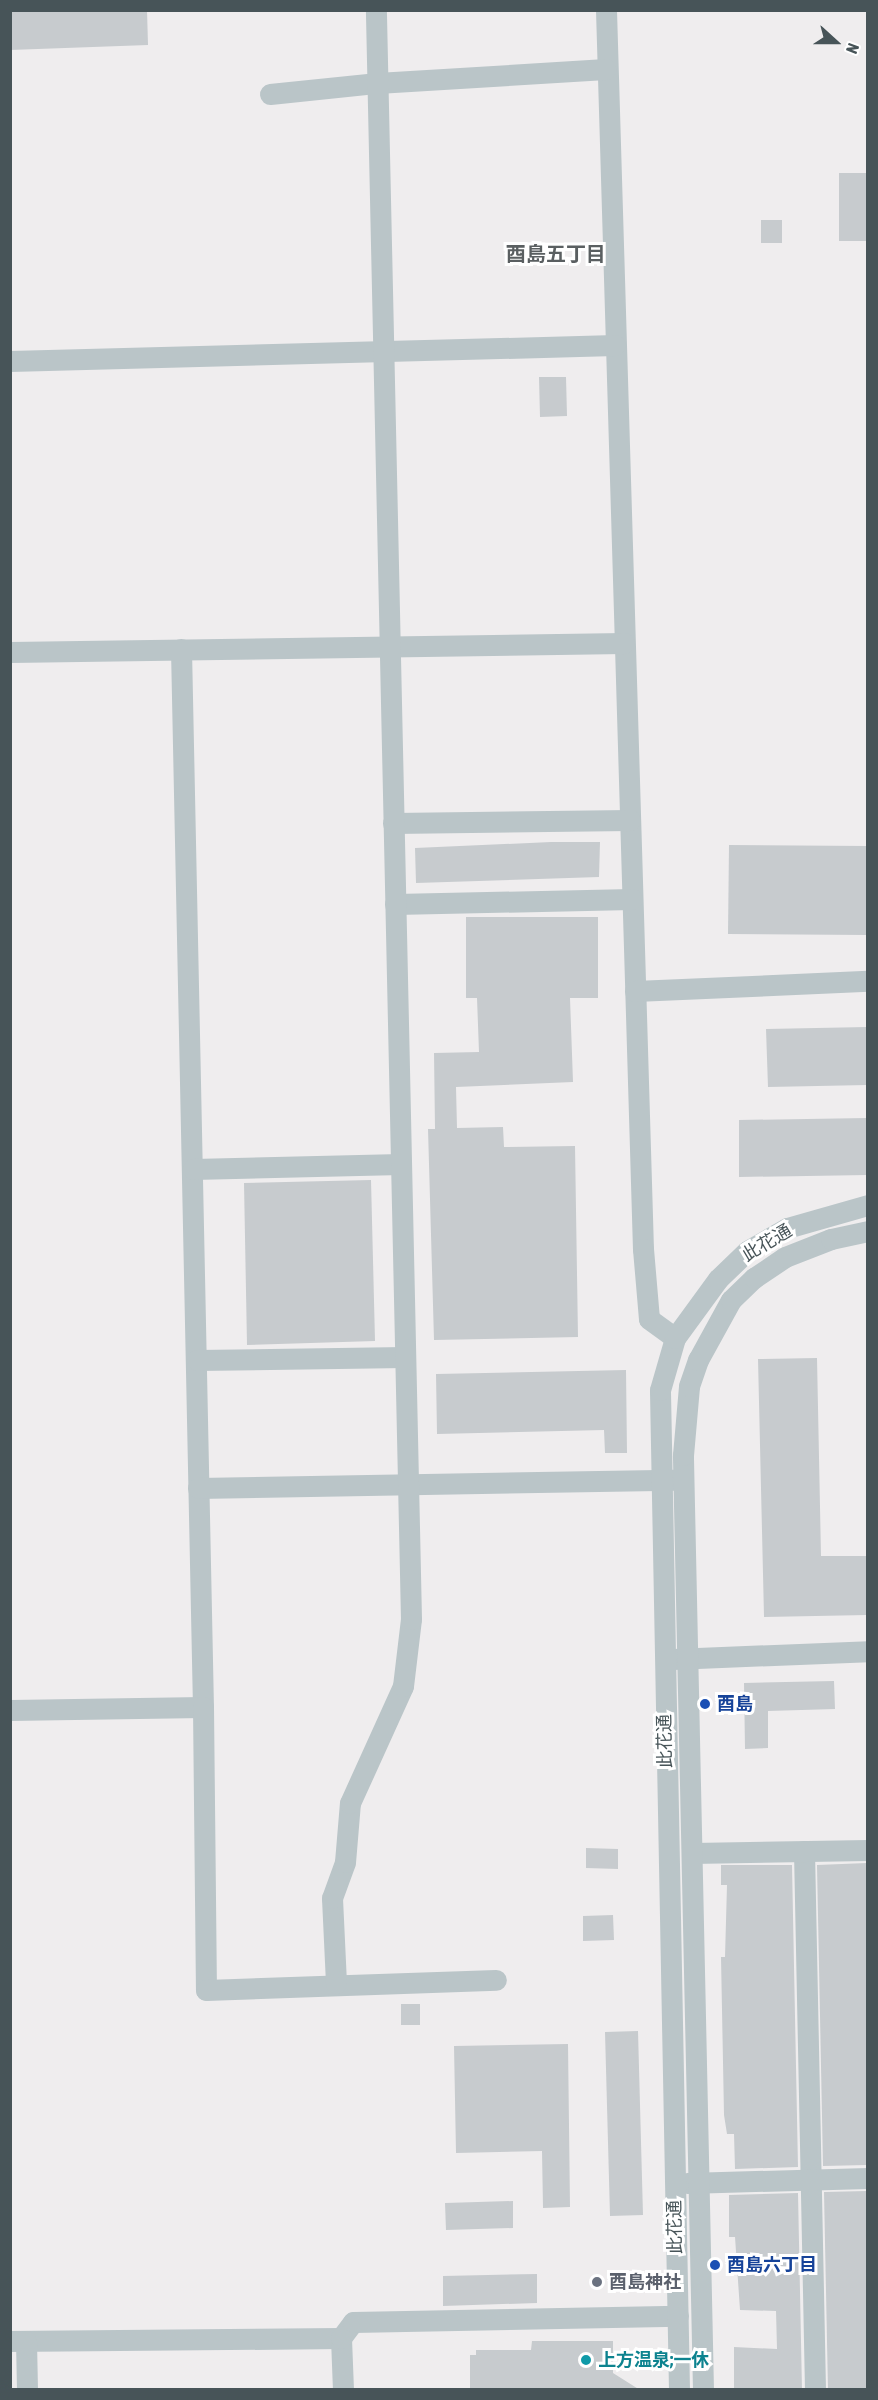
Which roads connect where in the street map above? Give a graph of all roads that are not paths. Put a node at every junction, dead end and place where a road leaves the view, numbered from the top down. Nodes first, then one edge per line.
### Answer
1 (376, 10) edge
2 (606, 10) edge
3 (606, 69) junction
4 (377, 83) junction
5 (270, 94) dead end
6 (615, 345) junction
7 (382, 351) junction
8 (10, 361) edge
9 (624, 643) junction
10 (389, 646) junction
11 (180, 649) junction
12 (10, 652) edge
13 (630, 820) junction
14 (393, 822) junction
15 (632, 899) junction
16 (395, 904) junction
17 (867, 981) edge
18 (635, 991) junction
19 (401, 1164) junction
20 (194, 1169) junction
21 (867, 1205) edge
22 (867, 1231) edge
23 (675, 1338) junction
24 (405, 1357) junction
25 (197, 1360) junction
26 (684, 1480) junction
27 (659, 1481) junction
28 (408, 1485) junction
29 (198, 1488) junction
30 (867, 1651) edge
31 (687, 1659) junction
32 (663, 1660) junction
33 (203, 1707) junction
34 (10, 1710) edge
35 (867, 1850) edge
36 (804, 1851) junction
37 (692, 1853) junction
38 (496, 1980) dead end
39 (336, 1983) junction
40 (867, 2178) edge
41 (811, 2179) junction
42 (699, 2182) junction
43 (675, 2183) junction
44 (678, 2316) junction
45 (341, 2338) junction
46 (18, 2341) edge
47 (27, 2390) edge
48 (343, 2390) edge
49 (679, 2390) edge
50 (704, 2390) edge
51 (815, 2390) edge

1 - 4 street
2 - 3 street
3 - 4 street
3 - 6 street
4 - 5 street
4 - 7 street
6 - 7 street
6 - 9 street
7 - 8 street
7 - 10 street
9 - 10 street
9 - 13 street
10 - 11 street
10 - 14 street
11 - 12 street
11 - 20 street
13 - 14 street
13 - 15 street
14 - 16 street
15 - 16 street
15 - 18 street
16 - 19 street
17 - 18 street
18 - 23 street
19 - 20 street
19 - 24 street
20 - 25 street
21 - 23 street, 此花通
22 - 26 street, 此花通
23 - 27 street, 此花通
24 - 25 street
24 - 28 street
25 - 29 street
26 - 27 street
26 - 31 street, 此花通
27 - 28 street
27 - 32 street, 此花通
28 - 29 street
28 - 39 street
29 - 33 street
30 - 31 street
31 - 32 street
31 - 37 street, 此花通
32 - 43 street, 此花通
33 - 34 street
33 - 39 street
35 - 36 street
36 - 37 street
36 - 41 street
37 - 42 street, 此花通
38 - 39 street
40 - 41 street
41 - 42 street
41 - 51 street
42 - 43 street
42 - 50 street, 此花通
43 - 44 street, 此花通
44 - 45 street
44 - 49 street, 此花通
45 - 46 street
45 - 48 street
46 - 47 street

